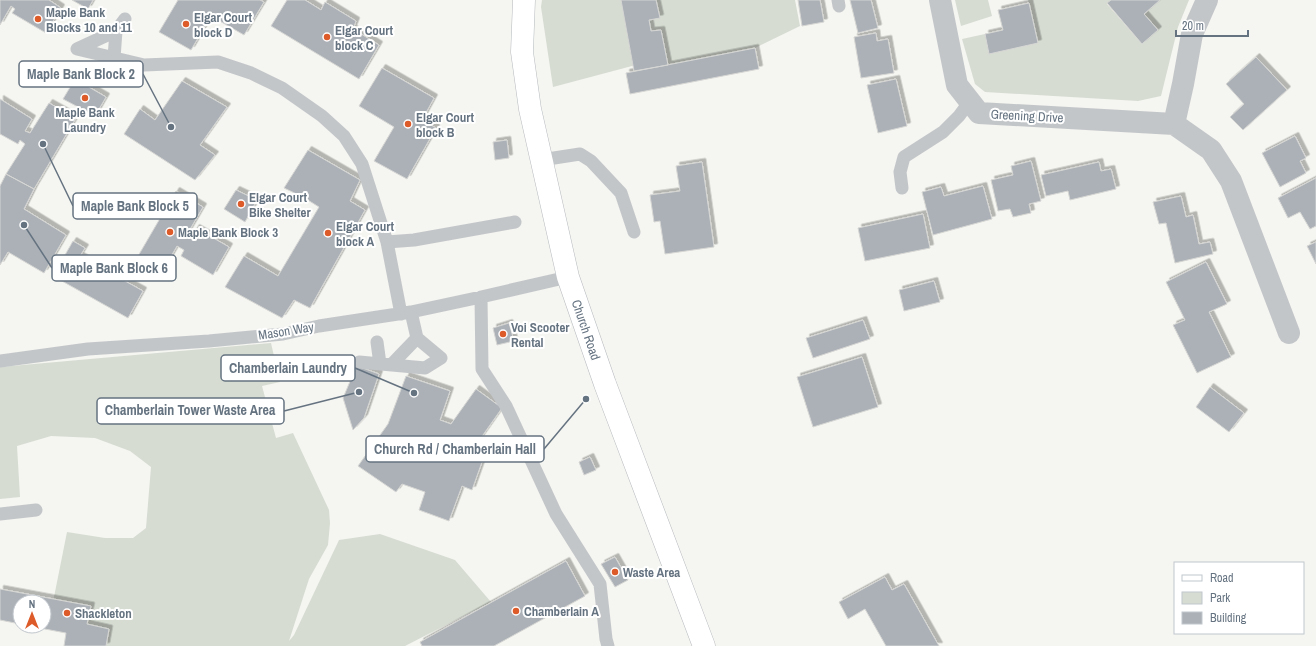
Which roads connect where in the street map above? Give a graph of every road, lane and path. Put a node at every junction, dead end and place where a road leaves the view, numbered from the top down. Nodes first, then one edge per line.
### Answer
1 (524, 0) edge
2 (940, 0) edge
3 (1207, 0) edge
4 (125, 19) dead end
5 (116, 31) junction
6 (114, 58) junction
7 (970, 101) junction
8 (1174, 124) junction
9 (541, 160) junction
10 (902, 188) dead end
11 (515, 222) dead end
12 (634, 232) dead end
13 (387, 242) junction
14 (568, 277) junction
15 (481, 297) junction
16 (406, 313) junction
17 (1289, 333) dead end
18 (417, 338) junction
19 (377, 342) dead end
20 (0, 361) edge
21 (359, 362) dead end
22 (386, 365) junction
23 (36, 510) dead end
24 (0, 514) edge
25 (608, 646) edge
26 (704, 646) edge

1 - 9 main road, Church Road
2 - 7 street, Greening Drive
3 - 8 street
4 - 5 lane
5 - 6 lane
5 - 6 lane
6 - 13 lane
7 - 8 street, Greening Drive
7 - 10 lane
8 - 17 street
9 - 12 lane
9 - 14 main road, Church Road
11 - 13 lane
13 - 16 lane
14 - 15 lane, Mason Way
14 - 26 main road, Church Road
15 - 16 lane, Mason Way
15 - 25 lane
16 - 18 lane
16 - 20 lane, Mason Way
18 - 22 lane
18 - 22 lane
19 - 22 lane
21 - 22 lane
23 - 24 lane

